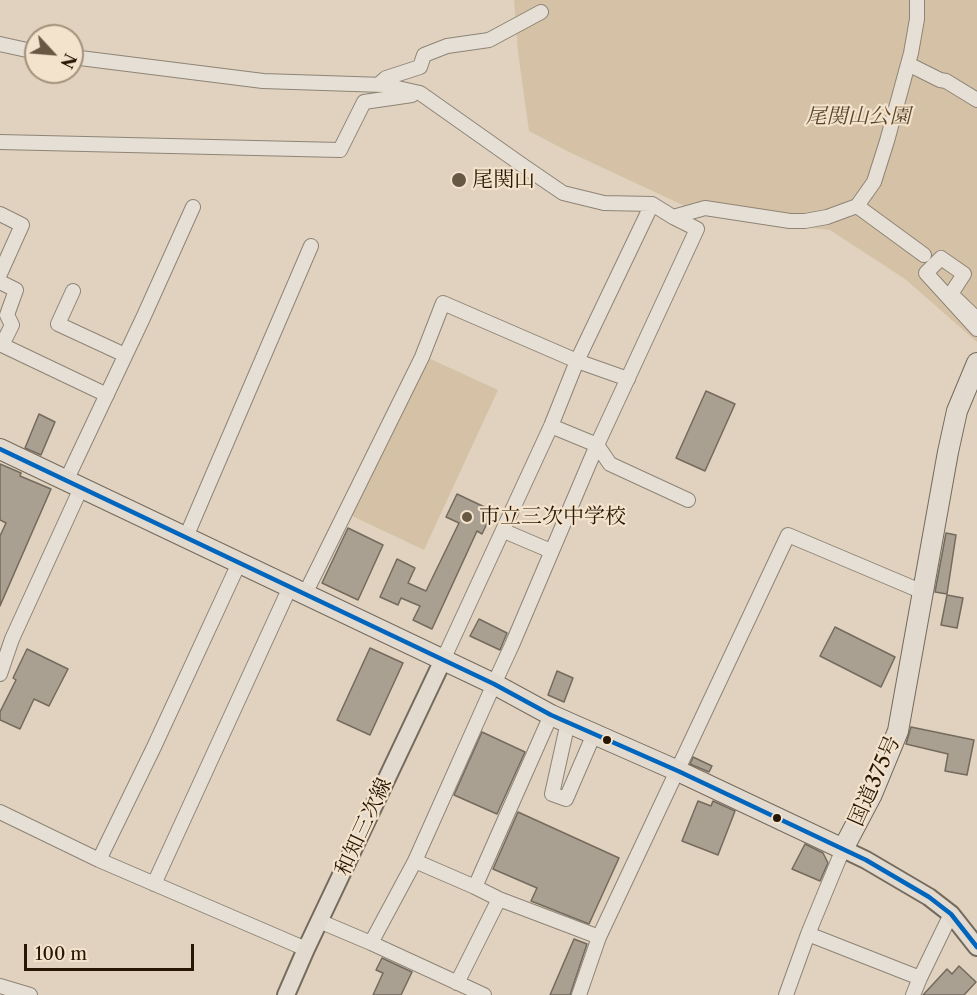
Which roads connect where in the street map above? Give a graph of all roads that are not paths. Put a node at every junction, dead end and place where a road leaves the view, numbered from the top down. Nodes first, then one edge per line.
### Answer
1 (917, 0) edge
2 (542, 12) dead end
3 (0, 44) edge
4 (24, 49) edge
5 (84, 59) edge
6 (908, 64) junction
7 (378, 85) junction
8 (420, 93) junction
9 (977, 100) edge
10 (0, 142) edge
11 (652, 204) junction
12 (857, 206) junction
13 (193, 207) dead end
14 (0, 214) edge
15 (673, 217) junction
16 (311, 246) dead end
17 (924, 255) dead end
18 (0, 274) edge
19 (0, 282) edge
20 (73, 291) dead end
21 (977, 318) edge
22 (977, 328) edge
23 (125, 355) junction
24 (577, 361) junction
25 (977, 363) edge
26 (628, 379) junction
27 (106, 394) junction
28 (551, 426) junction
29 (597, 445) junction
30 (0, 449) edge
31 (73, 484) junction
32 (688, 500) dead end
33 (504, 531) junction
34 (186, 537) junction
35 (551, 551) junction
36 (239, 563) junction
37 (298, 591) junction
38 (923, 592) junction
39 (443, 660) junction
40 (0, 674) edge
41 (494, 684) junction
42 (560, 719) junction
43 (594, 734) junction
44 (678, 771) junction
45 (0, 812) edge
46 (843, 849) junction
47 (99, 860) junction
48 (415, 861) junction
49 (154, 884) junction
50 (475, 887) junction
51 (498, 899) junction
52 (951, 914) junction
53 (319, 921) junction
54 (808, 934) junction
55 (599, 937) junction
56 (371, 943) junction
57 (977, 947) edge
58 (306, 949) junction
59 (920, 978) junction
60 (457, 983) junction
61 (0, 986) edge
62 (289, 994) edge
63 (30, 995) edge
64 (484, 995) edge
65 (579, 995) edge
66 (786, 995) edge
67 (913, 995) edge

1 - 6 street
2 - 7 street
3 - 4 street
5 - 7 street
6 - 9 street
6 - 12 street
7 - 8 street
8 - 10 street
8 - 11 street
11 - 15 street
11 - 24 street
12 - 15 street
12 - 17 street
13 - 23 street
14 - 18 street
15 - 26 street
16 - 34 street
19 - 27 street
20 - 23 street
21 - 22 street
23 - 27 street
24 - 26 street
24 - 28 street
24 - 37 street
25 - 38 highway, 国道375号
26 - 29 street
27 - 31 street
28 - 29 street
28 - 33 street
29 - 32 street
29 - 35 street
30 - 31 highway, 国道375号
31 - 34 highway, 国道375号
31 - 40 street
33 - 35 street
33 - 39 street
34 - 36 highway, 国道375号
35 - 41 street
36 - 37 highway, 国道375号
36 - 47 street
37 - 39 highway, 国道375号
37 - 49 street
38 - 44 street
38 - 46 highway, 国道375号
39 - 41 highway, 国道375号
39 - 53 main road, 和知三次線
41 - 42 highway, 国道375号
41 - 48 street
42 - 43 highway, 国道375号
42 - 43 street
42 - 50 street
43 - 44 highway, 国道375号
44 - 46 highway, 国道375号
44 - 55 street
45 - 47 street
46 - 52 main road
46 - 54 street
47 - 49 street
48 - 50 street
48 - 56 street
49 - 58 street
50 - 51 street
51 - 55 street
51 - 60 street
52 - 57 main road
52 - 59 street
53 - 56 street
53 - 58 main road, 和知三次線
54 - 59 street
54 - 66 street
55 - 65 street
56 - 60 street
58 - 62 main road, 和知三次線
59 - 67 street
60 - 64 street
61 - 63 street

